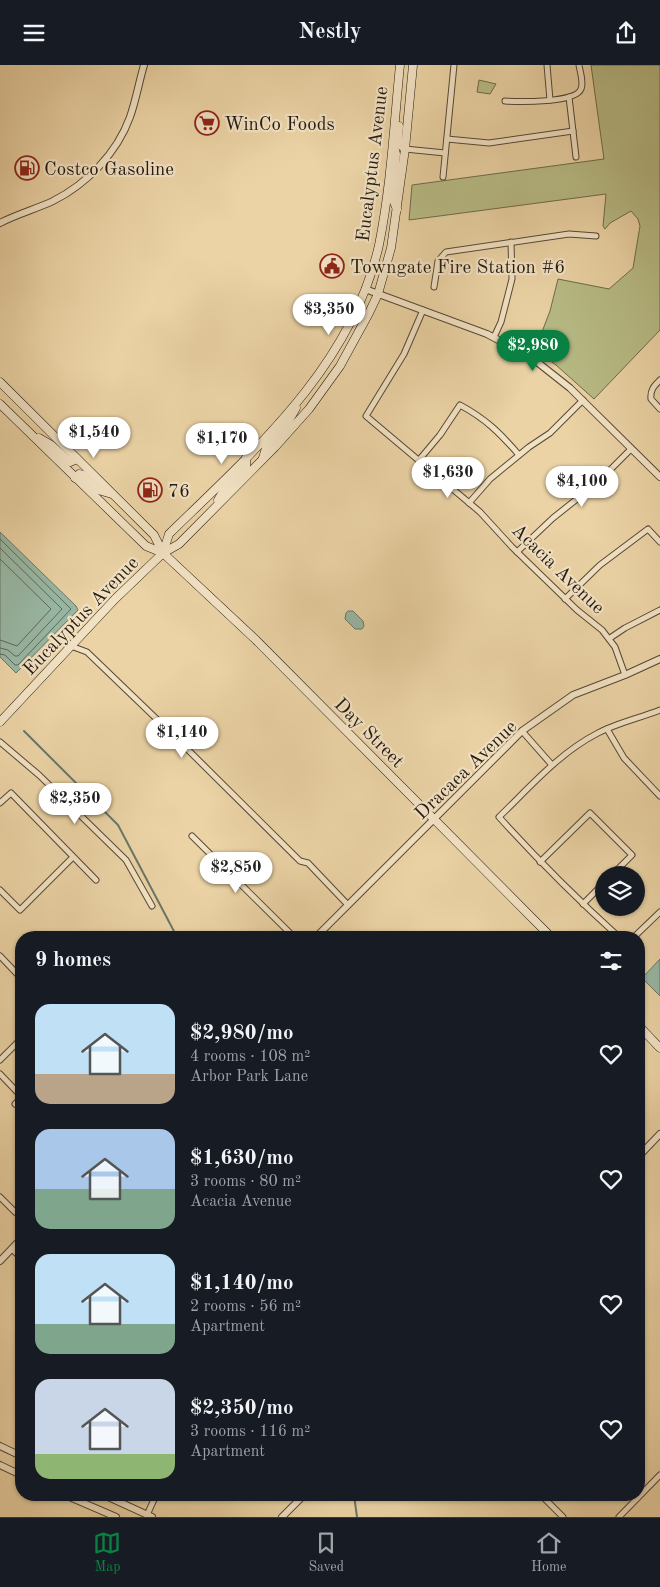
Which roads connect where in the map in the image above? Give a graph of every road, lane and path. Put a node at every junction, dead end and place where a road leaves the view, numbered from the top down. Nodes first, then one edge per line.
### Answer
1 (144, 65) edge
2 (400, 65) edge
3 (413, 65) edge
4 (454, 65) edge
5 (547, 65) edge
6 (579, 65) edge
7 (569, 97) junction
8 (550, 100) junction
9 (505, 101) dead end
10 (395, 111) junction
11 (573, 131) junction
12 (447, 139) junction
13 (392, 144) junction
14 (405, 149) junction
15 (445, 153) junction
16 (576, 157) dead end
17 (443, 177) dead end
18 (397, 209) junction
19 (0, 223) edge
20 (596, 236) dead end
21 (511, 242) junction
22 (434, 287) dead end
23 (365, 289) junction
24 (378, 294) junction
25 (423, 310) junction
26 (494, 337) junction
27 (660, 380) edge
28 (0, 382) edge
29 (583, 400) junction
30 (0, 404) edge
31 (297, 404) junction
32 (660, 409) edge
33 (32, 435) junction
34 (631, 449) junction
35 (519, 455) junction
36 (246, 458) junction
37 (77, 459) junction
38 (262, 460) junction
39 (418, 460) junction
40 (660, 477) edge
41 (75, 478) junction
42 (114, 495) junction
43 (469, 503) junction
44 (210, 512) junction
45 (660, 542) edge
46 (517, 552) junction
47 (163, 553) junction
48 (565, 599) junction
49 (660, 610) edge
50 (610, 639) junction
51 (71, 646) junction
52 (660, 659) edge
53 (626, 675) junction
54 (660, 711) edge
55 (0, 721) edge
56 (607, 729) junction
57 (522, 731) junction
58 (0, 742) edge
59 (552, 765) junction
60 (660, 796) edge
61 (0, 803) edge
62 (434, 819) junction
63 (192, 836) dead end
64 (73, 857) junction
65 (540, 862) junction
66 (621, 866) edge
67 (96, 880) dead end
68 (0, 890) edge
69 (595, 892) edge
70 (348, 905) junction
71 (583, 905) junction
72 (152, 907) dead end
73 (660, 912) edge
74 (288, 931) edge
75 (322, 931) edge
76 (545, 931) edge
77 (612, 931) edge
78 (640, 931) edge
79 (0, 956) edge
80 (15, 971) edge
81 (645, 1032) edge
82 (15, 1045) edge
83 (660, 1048) edge
84 (0, 1061) edge
85 (0, 1074) edge
86 (15, 1090) edge
87 (660, 1135) edge
88 (645, 1150) edge
89 (0, 1197) edge
90 (15, 1212) edge
91 (15, 1246) edge
92 (12, 1249) junction
93 (15, 1252) edge
94 (0, 1261) edge
95 (0, 1446) edge
96 (15, 1453) edge
97 (0, 1465) edge
98 (15, 1472) edge
99 (660, 1475) edge
100 (645, 1490) edge
101 (79, 1501) edge
102 (117, 1501) edge
103 (154, 1501) edge
104 (298, 1501) edge
105 (546, 1501) edge
106 (635, 1501) edge
107 (149, 1516) edge
108 (116, 1517) edge
109 (282, 1517) edge
110 (563, 1517) edge
111 (619, 1517) edge

1 - 19 street
2 - 10 main road, Eucalyptus Avenue
3 - 14 main road, Eucalyptus Avenue
4 - 12 street
5 - 8 street
6 - 7 street
7 - 8 street
7 - 11 street
8 - 9 street
10 - 13 main road, Eucalyptus Avenue
10 - 14 main road
11 - 12 street
11 - 16 street
12 - 15 street
13 - 18 main road
13 - 23 main road, Eucalyptus Avenue
14 - 15 street
14 - 18 main road, Eucalyptus Avenue
15 - 17 street
18 - 24 main road, Eucalyptus Avenue
20 - 21 street
21 - 22 street
21 - 26 street
23 - 24 street
23 - 31 main road, Eucalyptus Avenue
24 - 25 street
24 - 38 main road, Eucalyptus Avenue
25 - 26 street
25 - 39 street, Acacia Avenue
26 - 29 street
27 - 32 street
28 - 37 main road, Day Street
29 - 34 street
29 - 35 street
30 - 33 main road, Day Street
31 - 36 main road, Eucalyptus Avenue
31 - 38 main road
33 - 37 main road
33 - 41 main road, Day Street
34 - 40 street
34 - 46 street
35 - 39 street
35 - 43 street
36 - 44 main road
36 - 47 main road, Eucalyptus Avenue
37 - 42 main road, Day Street
38 - 44 main road, Eucalyptus Avenue
39 - 43 street, Acacia Avenue
41 - 42 main road
41 - 47 main road, Day Street
42 - 47 main road, Day Street
43 - 46 street, Acacia Avenue
44 - 47 main road, Eucalyptus Avenue
45 - 48 street
46 - 48 street, Acacia Avenue
47 - 51 main road, Eucalyptus Avenue
47 - 62 main road, Day Street
48 - 50 street, Acacia Avenue
49 - 50 street
50 - 53 street, Acacia Avenue
51 - 55 main road, Eucalyptus Avenue
51 - 70 street
52 - 53 street, Dracaea Avenue
53 - 57 street, Dracaea Avenue
54 - 56 street
56 - 59 street
56 - 60 street
57 - 59 street
57 - 62 street, Dracaea Avenue
58 - 72 street
59 - 65 street
61 - 64 street
62 - 70 street, Dracaea Avenue
62 - 76 main road, Day Street
63 - 74 street
64 - 67 street
64 - 68 street
65 - 66 street
65 - 71 street
69 - 71 street
70 - 75 street, Dracaea Avenue
71 - 77 street
73 - 78 street
79 - 80 street
81 - 83 main road
82 - 84 street
85 - 86 street
87 - 88 street
89 - 90 street
91 - 92 street
92 - 93 street
92 - 94 street
95 - 96 street
97 - 98 street
99 - 100 street
101 - 108 street
102 - 107 street
103 - 107 street
104 - 109 street
105 - 110 street
106 - 111 street

